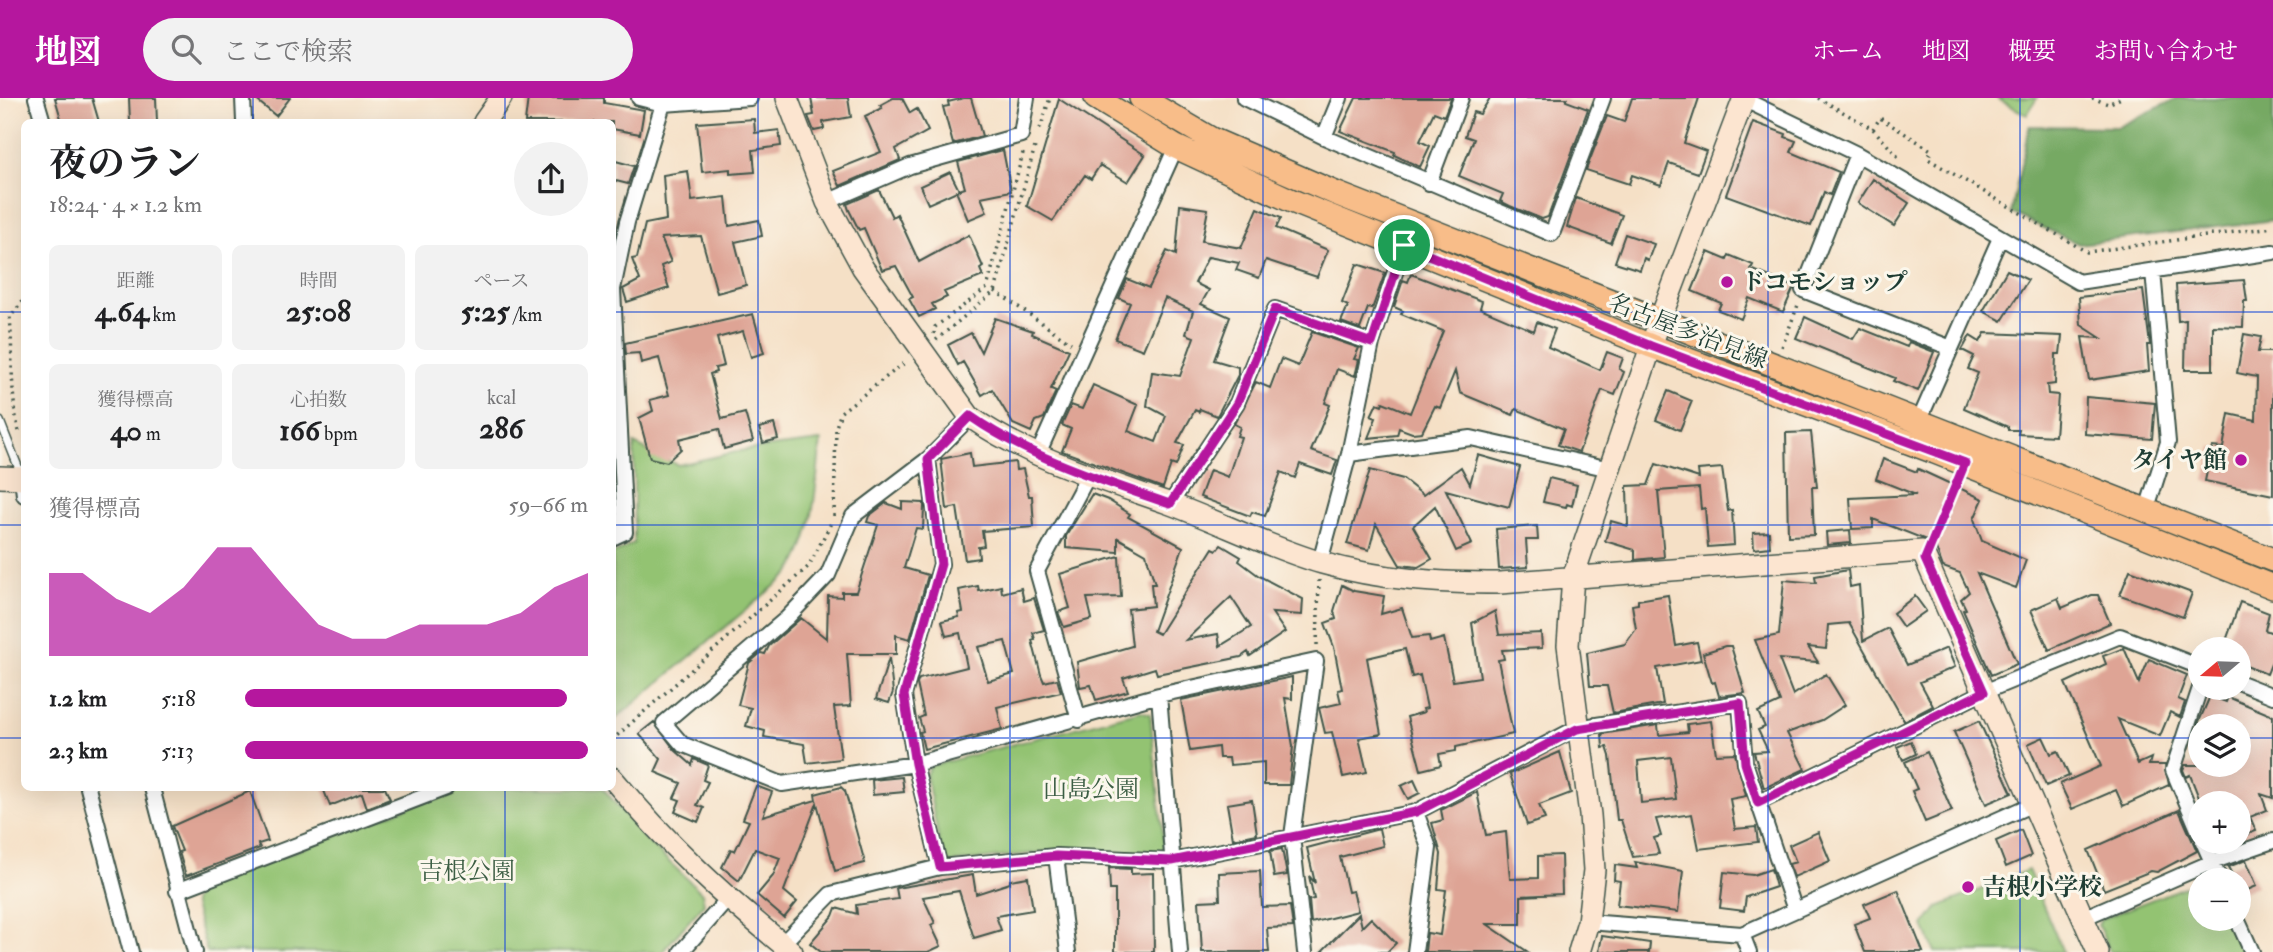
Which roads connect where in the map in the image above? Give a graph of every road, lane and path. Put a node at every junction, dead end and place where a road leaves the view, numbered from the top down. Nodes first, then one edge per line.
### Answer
1 (36, 98) edge
2 (243, 98) edge
3 (501, 98) edge
4 (639, 98) edge
5 (750, 98) edge
6 (787, 98) edge
7 (1027, 98) edge
8 (1050, 98) edge
9 (1096, 98) edge
10 (1141, 98) edge
11 (1244, 98) edge
12 (1340, 98) edge
13 (1461, 98) edge
14 (1603, 98) edge
15 (1743, 98) edge
16 (1818, 98) edge
17 (2092, 98) edge
18 (2121, 98) edge
19 (663, 104) junction
20 (42, 119) edge
21 (244, 119) edge
22 (486, 119) edge
23 (1873, 129) junction
24 (1324, 137) junction
25 (1025, 144) dead end
26 (1176, 147) junction
27 (1857, 154) junction
28 (1902, 180) junction
29 (1429, 183) junction
30 (827, 202) junction
31 (2273, 227) edge
32 (2000, 238) junction
33 (1404, 245) junction
34 (2273, 252) edge
35 (2153, 271) junction
36 (616, 275) edge
37 (1804, 290) junction
38 (995, 291) junction
39 (21, 304) edge
40 (1660, 320) junction
41 (1372, 343) junction
42 (1651, 346) junction
43 (1951, 348) junction
44 (616, 350) edge
45 (1083, 350) junction
46 (920, 351) junction
47 (1774, 365) junction
48 (970, 416) junction
49 (0, 421) edge
50 (1918, 423) junction
51 (21, 438) edge
52 (21, 438) edge
53 (10, 446) junction
54 (1038, 454) junction
55 (1349, 454) junction
56 (928, 459) junction
57 (1965, 463) junction
58 (1610, 469) junction
59 (21, 476) edge
60 (1088, 476) junction
61 (0, 477) edge
62 (21, 483) edge
63 (1170, 504) junction
64 (2146, 512) junction
65 (616, 536) edge
66 (1925, 559) junction
67 (2273, 561) edge
68 (1320, 562) junction
69 (1573, 578) junction
70 (2273, 587) edge
71 (1316, 662) junction
72 (2188, 662) edge
73 (2251, 687) edge
74 (1984, 692) junction
75 (1158, 695) junction
76 (2273, 696) edge
77 (2196, 700) edge
78 (1079, 720) junction
79 (1577, 729) junction
80 (616, 736) edge
81 (915, 764) junction
82 (616, 783) edge
83 (89, 791) edge
84 (153, 791) edge
85 (438, 791) edge
86 (1758, 803) junction
87 (2033, 804) junction
88 (2188, 806) edge
89 (1416, 812) junction
90 (1292, 836) junction
91 (2273, 841) edge
92 (2208, 854) edge
93 (1056, 856) junction
94 (1172, 861) junction
95 (2212, 862) junction
96 (940, 867) junction
97 (2215, 868) edge
98 (177, 891) junction
99 (727, 900) junction
100 (1795, 910) junction
101 (2083, 918) junction
102 (1588, 922) junction
103 (2242, 931) edge
104 (1742, 934) junction
105 (787, 948) edge
106 (131, 952) edge
107 (195, 952) edge
108 (681, 952) edge
109 (1068, 952) edge
110 (1180, 952) edge
111 (1305, 952) edge
112 (1415, 952) edge
113 (1579, 952) edge
114 (1749, 952) edge
115 (2098, 952) edge
116 (2252, 952) edge

1 - 20 street
2 - 21 street
3 - 22 street
4 - 19 street
5 - 19 street
6 - 30 street
7 - 30 street
8 - 38 path
9 - 26 main road, 名古屋多治見線
10 - 40 main road, 名古屋多治見線
11 - 24 street
12 - 24 street
13 - 29 street
14 - 29 street
15 - 27 street
15 - 40 street
16 - 23 path
17 - 18 path
19 - 36 street
23 - 28 path
23 - 31 path
24 - 29 street
25 - 38 path
26 - 33 main road, 名古屋多治見線
26 - 45 street
27 - 28 street
27 - 37 street
28 - 32 street
30 - 46 street
32 - 35 street
32 - 43 street
33 - 41 street
33 - 42 main road, 名古屋多治見線
34 - 35 street
35 - 64 street
37 - 43 street
37 - 47 path
38 - 45 path
39 - 51 path
40 - 42 street
40 - 47 main road, 名古屋多治見線
41 - 55 street
41 - 63 street
42 - 57 main road, 名古屋多治見線
42 - 58 street
43 - 50 street
44 - 65 street
45 - 54 street
46 - 48 street
46 - 80 path
47 - 50 main road, 名古屋多治見線
48 - 54 street
48 - 56 street
49 - 53 lane
50 - 64 main road, 名古屋多治見線
52 - 53 path
53 - 59 lane
54 - 60 street
55 - 58 street
55 - 68 street
56 - 81 street
56 - 81 street
57 - 66 path
57 - 70 main road, 名古屋多治見線
58 - 69 street
60 - 63 street
60 - 78 street
61 - 62 street
63 - 68 street
64 - 67 main road, 名古屋多治見線
66 - 69 street
66 - 74 street
68 - 69 street
68 - 71 path
69 - 79 street
71 - 75 street
71 - 90 street
72 - 74 street
73 - 76 street
74 - 86 street
74 - 87 street
75 - 78 street
75 - 94 street
77 - 88 street
78 - 81 street
79 - 86 street
79 - 89 street
79 - 102 street
81 - 96 street
82 - 99 street
83 - 106 street
84 - 98 street
85 - 98 street
86 - 100 street
87 - 100 street
87 - 101 street
89 - 90 street
89 - 112 street
90 - 94 street
90 - 111 street
91 - 95 street
92 - 95 street
93 - 94 street
93 - 96 street
93 - 109 street
94 - 110 street
95 - 97 street
95 - 101 street
96 - 105 street
98 - 107 street
99 - 105 street
99 - 108 street
100 - 104 street
101 - 115 street
102 - 104 street
102 - 113 street
103 - 116 street
104 - 114 street

